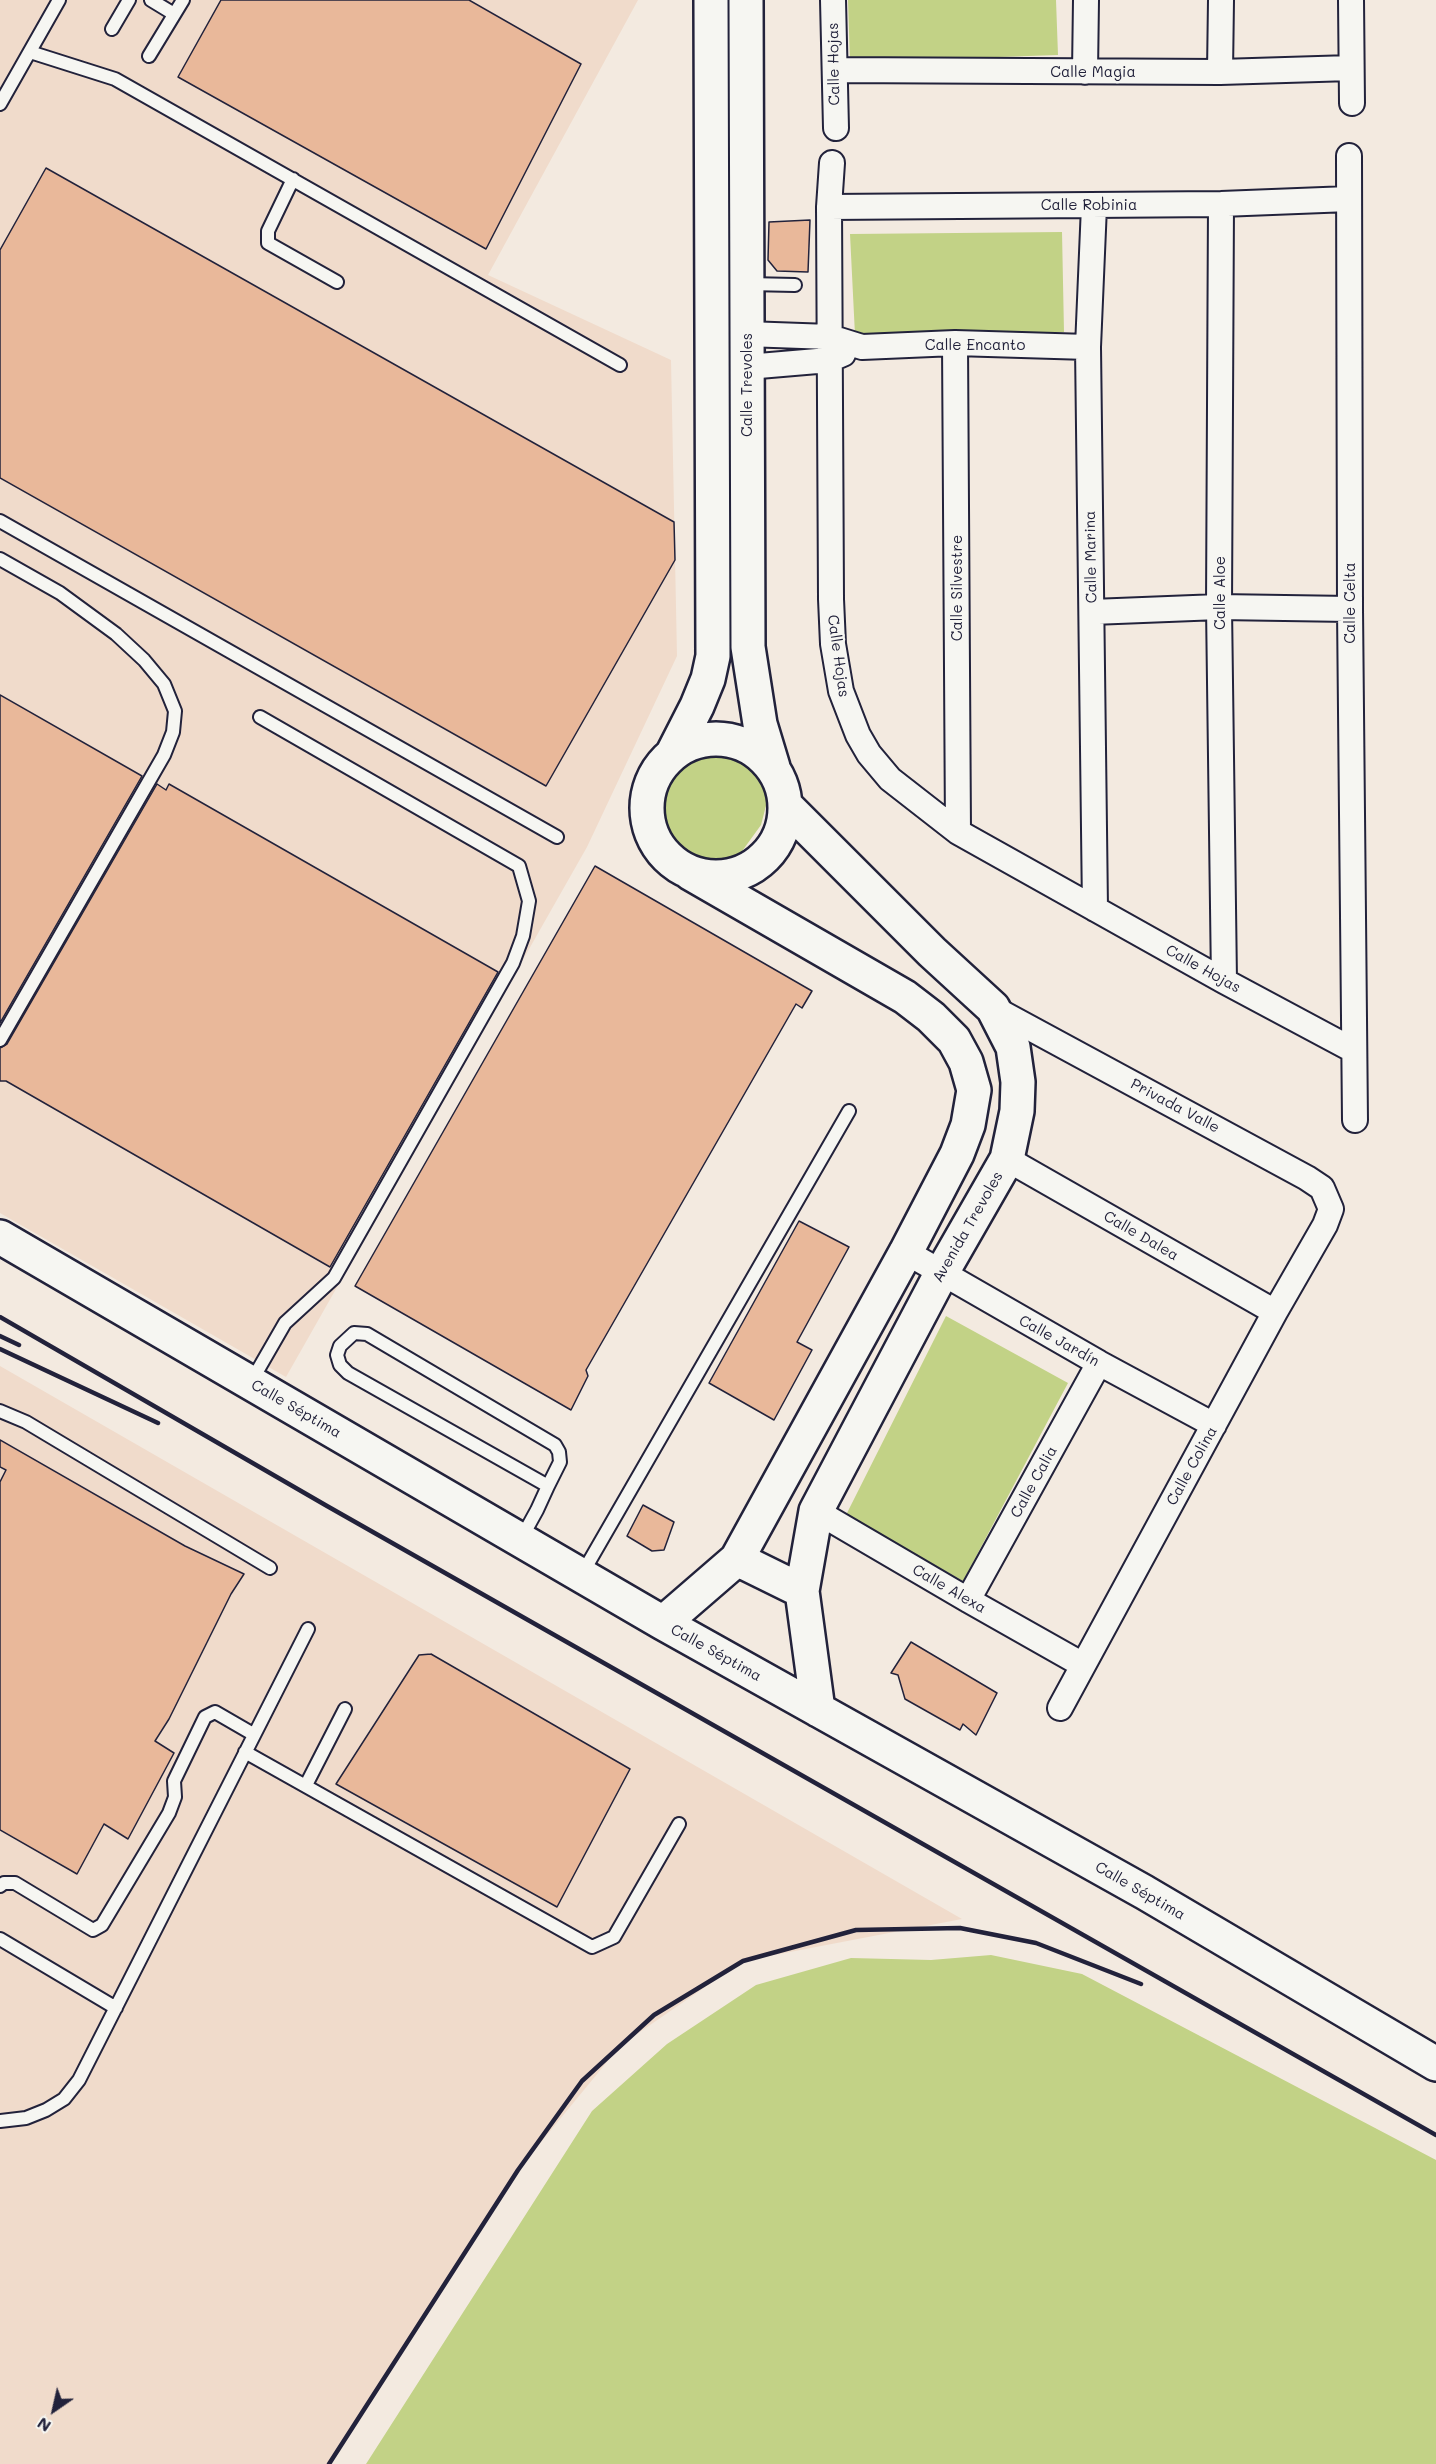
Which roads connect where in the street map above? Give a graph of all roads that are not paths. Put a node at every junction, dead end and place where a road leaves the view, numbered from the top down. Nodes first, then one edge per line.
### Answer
1 (59, 0) edge
2 (129, 0) edge
3 (151, 0) edge
4 (183, 0) edge
5 (711, 0) edge
6 (746, 0) edge
7 (833, 0) edge
8 (1086, 0) edge
9 (1221, 0) edge
10 (1351, 0) edge
11 (174, 14) junction
12 (112, 29) dead end
13 (30, 52) junction
14 (149, 56) dead end
15 (1351, 68) junction
16 (836, 70) junction
17 (1085, 72) junction
18 (1220, 72) junction
19 (746, 80) junction
20 (712, 82) junction
21 (1352, 103) dead end
22 (0, 104) edge
23 (836, 128) dead end
24 (1349, 156) dead end
25 (832, 163) dead end
26 (293, 179) junction
27 (1348, 199) junction
28 (1221, 204) junction
29 (1094, 206) junction
30 (829, 207) junction
31 (337, 282) dead end
32 (746, 284) junction
33 (795, 285) dead end
34 (746, 334) junction
35 (955, 344) junction
36 (1088, 347) junction
37 (830, 349) junction
38 (620, 365) dead end
39 (747, 367) junction
40 (0, 521) edge
41 (0, 559) edge
42 (1220, 608) junction
43 (1350, 609) junction
44 (1092, 612) junction
45 (260, 717) dead end
46 (673, 753) junction
47 (773, 767) junction
48 (786, 806) junction
49 (958, 832) junction
50 (557, 837) dead end
51 (690, 873) junction
52 (1095, 909) junction
53 (1224, 981) junction
54 (993, 1008) junction
55 (0, 1040) edge
56 (1353, 1050) junction
57 (849, 1111) dead end
58 (1355, 1120) dead end
59 (1006, 1159) junction
60 (1325, 1225) joint
61 (0, 1237) edge
62 (906, 1252) junction
63 (940, 1274) junction
64 (1275, 1312) junction
65 (1100, 1363) junction
66 (251, 1383) junction
67 (0, 1411) edge
68 (1214, 1425) junction
69 (548, 1486) junction
70 (816, 1511) junction
71 (521, 1540) junction
72 (737, 1559) junction
73 (270, 1568) dead end
74 (581, 1575) junction
75 (802, 1591) junction
76 (968, 1600) junction
77 (663, 1623) junction
78 (308, 1629) dead end
79 (1083, 1665) junction
80 (1060, 1708) dead end
81 (345, 1709) dead end
82 (818, 1710) junction
83 (253, 1734) junction
84 (245, 1752) junction
85 (306, 1785) junction
86 (679, 1824) dead end
87 (0, 1886) edge
88 (0, 1939) edge
89 (116, 2008) junction
90 (1436, 2064) edge
91 (0, 2121) edge

1 - 13 lane
2 - 12 lane
3 - 11 lane
4 - 11 lane
5 - 20 street
6 - 19 street, Calle Trevoles
7 - 16 street, Calle Hojas
8 - 17 street
9 - 18 street
10 - 15 street
11 - 14 lane
13 - 22 lane
13 - 26 lane
15 - 18 street, Calle Magia
15 - 21 street
16 - 17 street, Calle Magia
16 - 23 street, Calle Hojas
17 - 18 street, Calle Magia
19 - 20 street
19 - 32 street, Calle Trevoles
20 - 46 street
24 - 27 street, Calle Celta
25 - 30 street, Calle Hojas
26 - 31 lane
26 - 38 lane
27 - 28 street, Calle Robinia
27 - 43 street, Calle Celta
28 - 29 street, Calle Robinia
28 - 42 street, Calle Aloe
29 - 30 street, Calle Robinia
29 - 36 street, Calle Marina
30 - 37 street, Calle Hojas
32 - 33 lane
32 - 34 street, Calle Trevoles
34 - 37 street, Calle Encanto
34 - 39 street, Calle Trevoles
35 - 36 street, Calle Encanto
35 - 37 street, Calle Encanto
35 - 49 street, Calle Silvestre
36 - 44 street, Calle Marina
37 - 39 street, Calle Encanto
37 - 49 street, Calle Hojas
39 - 47 street, Calle Trevoles
40 - 50 lane
41 - 55 lane
42 - 43 street
42 - 44 street
42 - 53 street, Calle Aloe
43 - 56 street, Calle Celta
44 - 52 street, Calle Marina
45 - 66 lane
46 - 47 street
46 - 51 street
47 - 48 street
48 - 51 street
48 - 54 street, Avenida Trevoles
49 - 52 street, Calle Hojas
51 - 62 street
52 - 53 street, Calle Hojas
53 - 56 street, Calle Hojas
54 - 59 street, Avenida Trevoles
54 - 60 street, Privada Valle
56 - 58 street, Calle Celta
57 - 74 lane
59 - 63 street, Avenida Trevoles
59 - 64 street, Calle Dalea
60 - 64 street, Calle Colina
61 - 66 street, Calle Séptima
62 - 63 street, Calle Jardín
62 - 72 street
63 - 65 street, Calle Jardín
63 - 70 street, Avenida Trevoles
64 - 68 street, Calle Colina
65 - 68 street, Calle Jardín
65 - 76 street, Calle Calia
66 - 71 street, Calle Séptima
67 - 73 lane
68 - 79 street, Calle Colina
69 - 69 lane
69 - 71 lane
70 - 75 street, Avenida Trevoles
70 - 76 street, Calle Alexa
71 - 74 street, Calle Séptima
72 - 75 street
72 - 77 street
74 - 77 street, Calle Séptima
75 - 82 street, Avenida Trevoles
76 - 79 street, Calle Alexa
77 - 82 street, Calle Séptima
78 - 83 lane
79 - 80 street, Calle Colina
81 - 85 lane
82 - 90 street, Calle Séptima
83 - 84 lane
83 - 87 lane
84 - 85 lane
84 - 89 lane
85 - 86 lane
88 - 89 lane
89 - 91 lane

